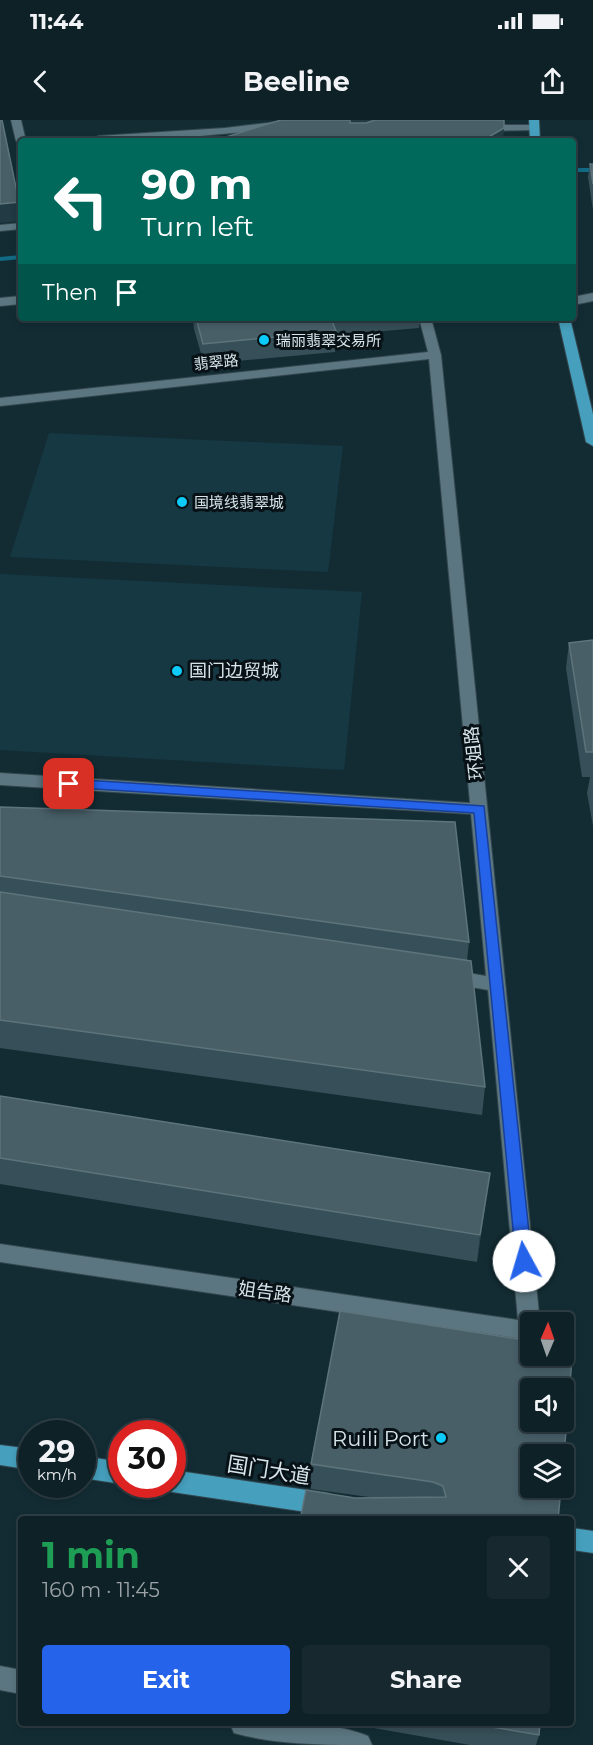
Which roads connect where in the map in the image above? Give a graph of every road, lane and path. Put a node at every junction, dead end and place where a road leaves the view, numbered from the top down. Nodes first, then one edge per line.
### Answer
1 (16, 120) edge
2 (321, 120) edge
3 (534, 124) edge
4 (475, 128) edge
5 (20, 138) edge
6 (114, 138) edge
7 (18, 226) edge
8 (0, 228) edge
9 (593, 297) edge
10 (18, 300) edge
11 (576, 300) edge
12 (0, 302) edge
13 (426, 321) edge
14 (565, 321) edge
15 (435, 355) junction
16 (0, 402) edge
17 (593, 441) edge
18 (0, 779) edge
19 (480, 809) junction
20 (437, 976) edge
21 (496, 984) junction
22 (0, 1252) edge
23 (528, 1312) edge
24 (520, 1330) edge
25 (0, 1455) edge
26 (18, 1458) edge
27 (186, 1483) edge
28 (347, 1507) edge
29 (574, 1539) edge
30 (593, 1542) edge
31 (0, 1678) edge
32 (18, 1681) edge
33 (254, 1726) edge
34 (358, 1745) edge

1 - 5 street
2 - 6 street
3 - 4 street
7 - 8 street
9 - 11 street
10 - 12 street
13 - 15 street, 环姐路
14 - 17 highway
15 - 16 street, 翡翠路
15 - 19 street, 环姐路
18 - 19 street
19 - 21 street, 环姐路
20 - 21 street
21 - 23 street, 环姐路
22 - 24 street, 姐告路
25 - 26 highway
27 - 28 highway, 国门大道
29 - 30 highway
31 - 32 street
33 - 34 street

